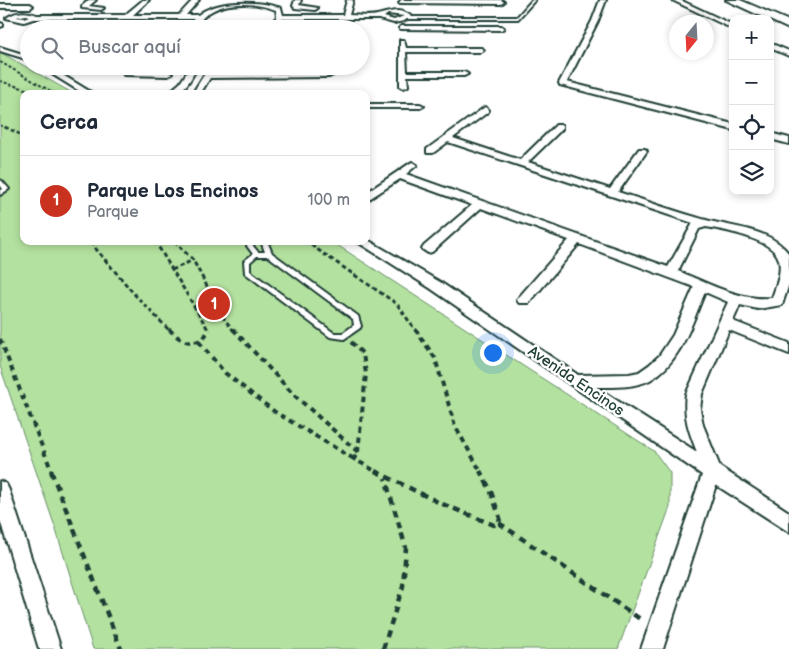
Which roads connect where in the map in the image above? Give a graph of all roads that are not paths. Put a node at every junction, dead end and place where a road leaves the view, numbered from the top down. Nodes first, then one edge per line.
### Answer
1 (93, 0) edge
2 (146, 0) edge
3 (196, 0) edge
4 (298, 0) edge
5 (350, 0) edge
6 (534, 0) edge
7 (603, 0) edge
8 (675, 0) edge
9 (731, 0) edge
10 (401, 1) edge
11 (502, 1) edge
12 (718, 4) dead end
13 (0, 6) edge
14 (108, 8) dead end
15 (127, 8) dead end
16 (136, 8) junction
17 (320, 8) dead end
18 (339, 8) dead end
19 (348, 8) junction
20 (492, 10) dead end
21 (401, 13) junction
22 (22, 14) junction
23 (743, 15) edge
24 (34, 16) junction
25 (66, 17) junction
26 (127, 17) junction
27 (181, 17) junction
28 (199, 17) junction
29 (280, 17) junction
30 (380, 17) junction
31 (407, 18) junction
32 (12, 20) junction
33 (62, 20) edge
34 (198, 20) edge
35 (277, 20) edge
36 (308, 20) edge
37 (346, 20) edge
38 (365, 20) edge
39 (0, 25) edge
40 (401, 25) junction
41 (789, 25) edge
42 (729, 26) edge
43 (501, 28) dead end
44 (774, 29) edge
45 (789, 35) edge
46 (774, 47) edge
47 (0, 49) edge
48 (402, 50) junction
49 (481, 50) dead end
50 (789, 54) edge
51 (20, 55) edge
52 (403, 74) junction
53 (464, 74) dead end
54 (57, 75) edge
55 (189, 75) edge
56 (329, 75) edge
57 (207, 76) joint
58 (404, 86) dead end
59 (83, 90) edge
60 (177, 90) edge
61 (198, 90) edge
62 (420, 106) dead end
63 (370, 109) edge
64 (485, 110) dead end
65 (729, 126) edge
66 (559, 127) dead end
67 (774, 137) edge
68 (447, 139) junction
69 (789, 141) edge
70 (430, 151) dead end
71 (642, 151) dead end
72 (522, 163) junction
73 (412, 165) dead end
74 (399, 174) junction
75 (0, 182) edge
76 (0, 193) edge
77 (612, 193) junction
78 (370, 195) edge
79 (480, 204) junction
80 (706, 224) junction
81 (577, 239) junction
82 (250, 245) edge
83 (266, 245) edge
84 (369, 245) edge
85 (428, 249) dead end
86 (256, 254) junction
87 (269, 254) junction
88 (788, 271) edge
89 (671, 273) junction
90 (701, 286) junction
91 (524, 300) dead end
92 (736, 300) junction
93 (725, 323) junction
94 (789, 349) edge
95 (575, 381) junction
96 (712, 470) junction
97 (0, 490) edge
98 (789, 523) edge
99 (655, 640) edge
100 (50, 649) edge

1 - 14 street
2 - 16 street
3 - 27 street
4 - 17 street
5 - 19 street
6 - 31 lane
7 - 65 street
8 - 42 street
9 - 41 highway
10 - 11 street
10 - 21 street
11 - 20 street
12 - 23 highway
13 - 22 street
15 - 16 street
16 - 26 street
18 - 19 street
19 - 37 street
21 - 30 street
21 - 31 street
22 - 24 street
22 - 32 street
24 - 25 street
24 - 32 street
25 - 26 street
25 - 33 street
26 - 27 street
27 - 28 street
28 - 29 street
28 - 34 street
29 - 35 street
29 - 36 street
30 - 38 street
30 - 40 street
31 - 40 street
32 - 39 street
40 - 43 street
40 - 48 street
44 - 45 highway
46 - 50 street
47 - 51 street
48 - 49 street
48 - 52 street
52 - 53 street
52 - 58 street
54 - 59 street
55 - 60 street
56 - 57 street
57 - 61 street
62 - 63 street
64 - 68 street
66 - 72 street
67 - 69 street
68 - 70 street
68 - 72 street
71 - 77 street
72 - 77 street
73 - 74 street
74 - 78 street
74 - 79 street
75 - 76 lane
77 - 80 street
79 - 81 street
79 - 85 street
80 - 88 street
80 - 89 street
81 - 89 street
81 - 91 street
82 - 86 lane
83 - 87 lane
84 - 95 street, Avenida Encinos
86 - 87 lane
86 - 87 lane
88 - 92 street
89 - 90 street
90 - 92 street
90 - 95 street
92 - 93 street
93 - 94 street
93 - 96 street
95 - 96 street, Avenida Encinos
96 - 98 street, Avenida Encinos
96 - 99 street
97 - 100 street

